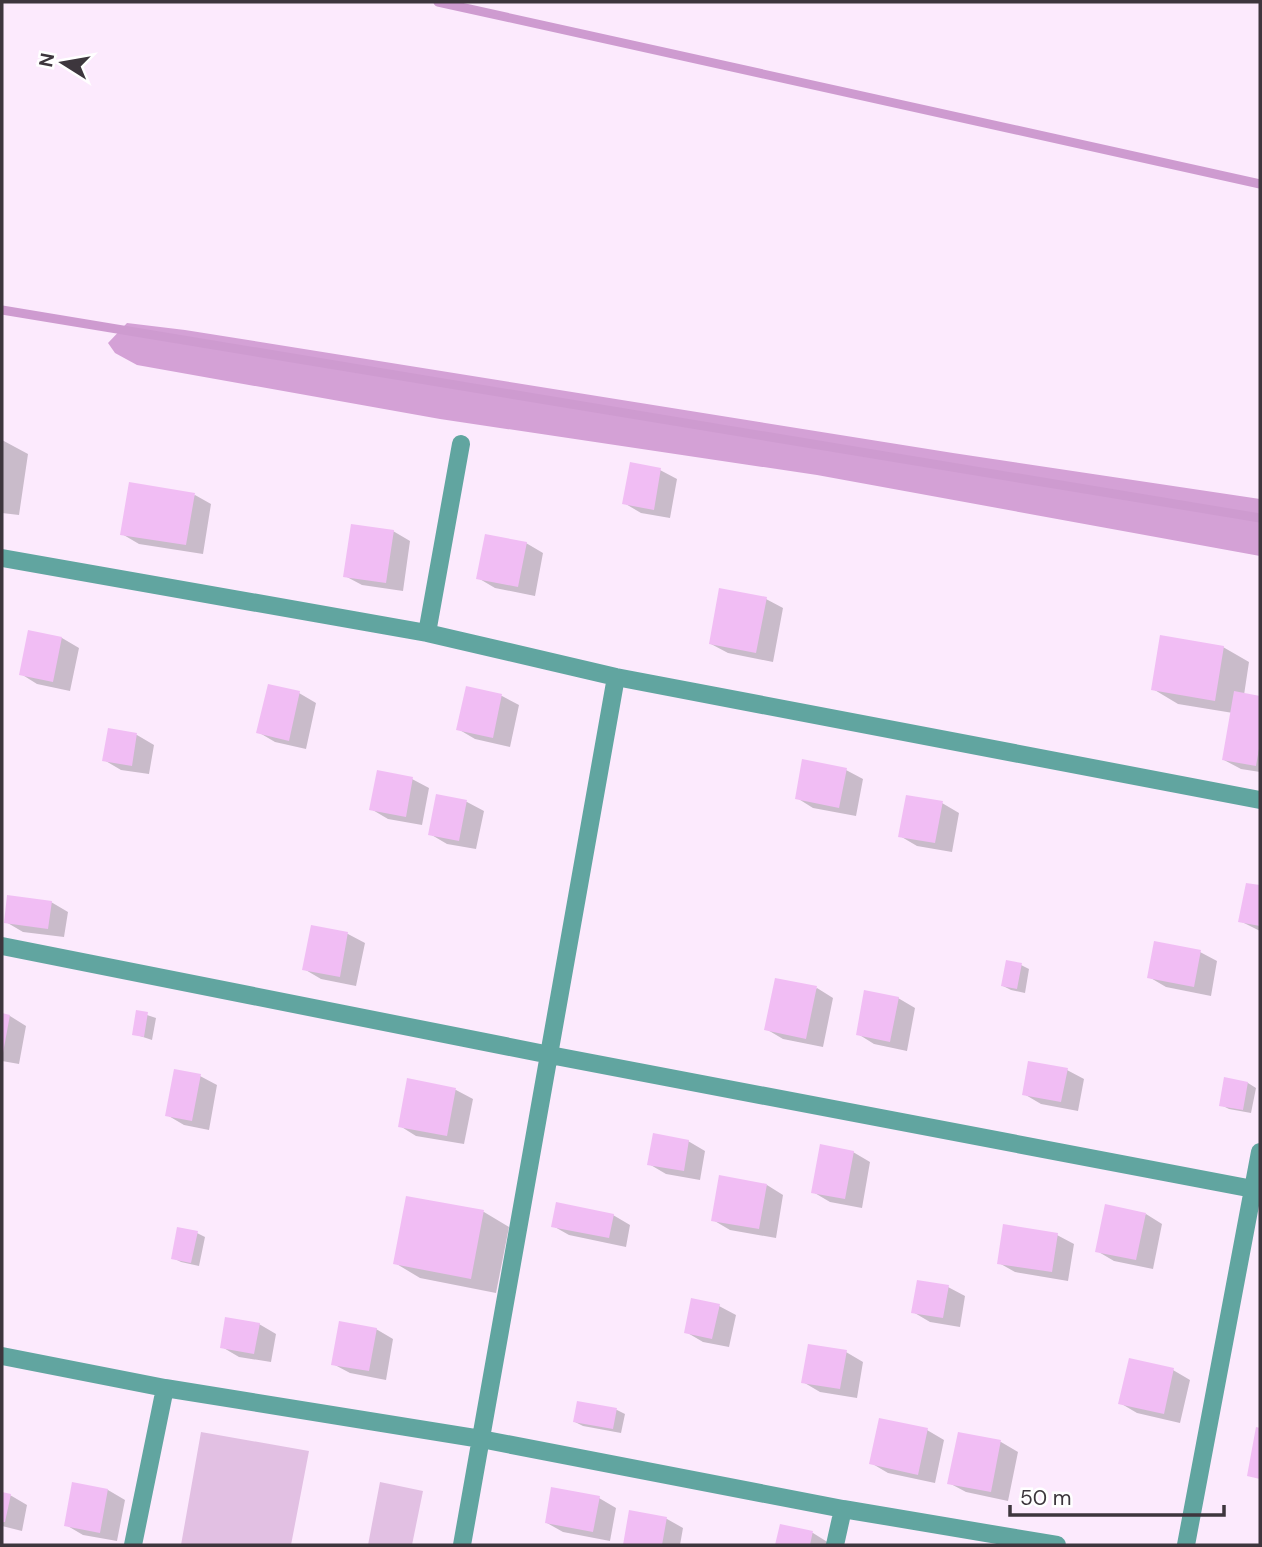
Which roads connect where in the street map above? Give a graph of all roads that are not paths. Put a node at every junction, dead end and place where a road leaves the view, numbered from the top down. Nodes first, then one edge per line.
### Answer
1 (461, 444) dead end
2 (2, 558) edge
3 (427, 633) junction
4 (616, 677) junction
5 (1260, 800) edge
6 (2, 946) edge
7 (550, 1055) junction
8 (1260, 1152) edge
9 (1253, 1189) junction
10 (2, 1356) edge
11 (165, 1388) junction
12 (481, 1439) junction
13 (843, 1510) junction
14 (133, 1545) edge
15 (462, 1545) edge
16 (835, 1545) edge
17 (1057, 1545) edge
18 (1186, 1545) edge

1 - 3 street
2 - 3 street
3 - 4 street
4 - 5 street
4 - 7 street
6 - 7 street
7 - 9 street
7 - 12 street
8 - 9 street
9 - 18 street
10 - 11 street
11 - 12 street
11 - 14 street
12 - 13 street
12 - 15 street
13 - 16 street
13 - 17 street

